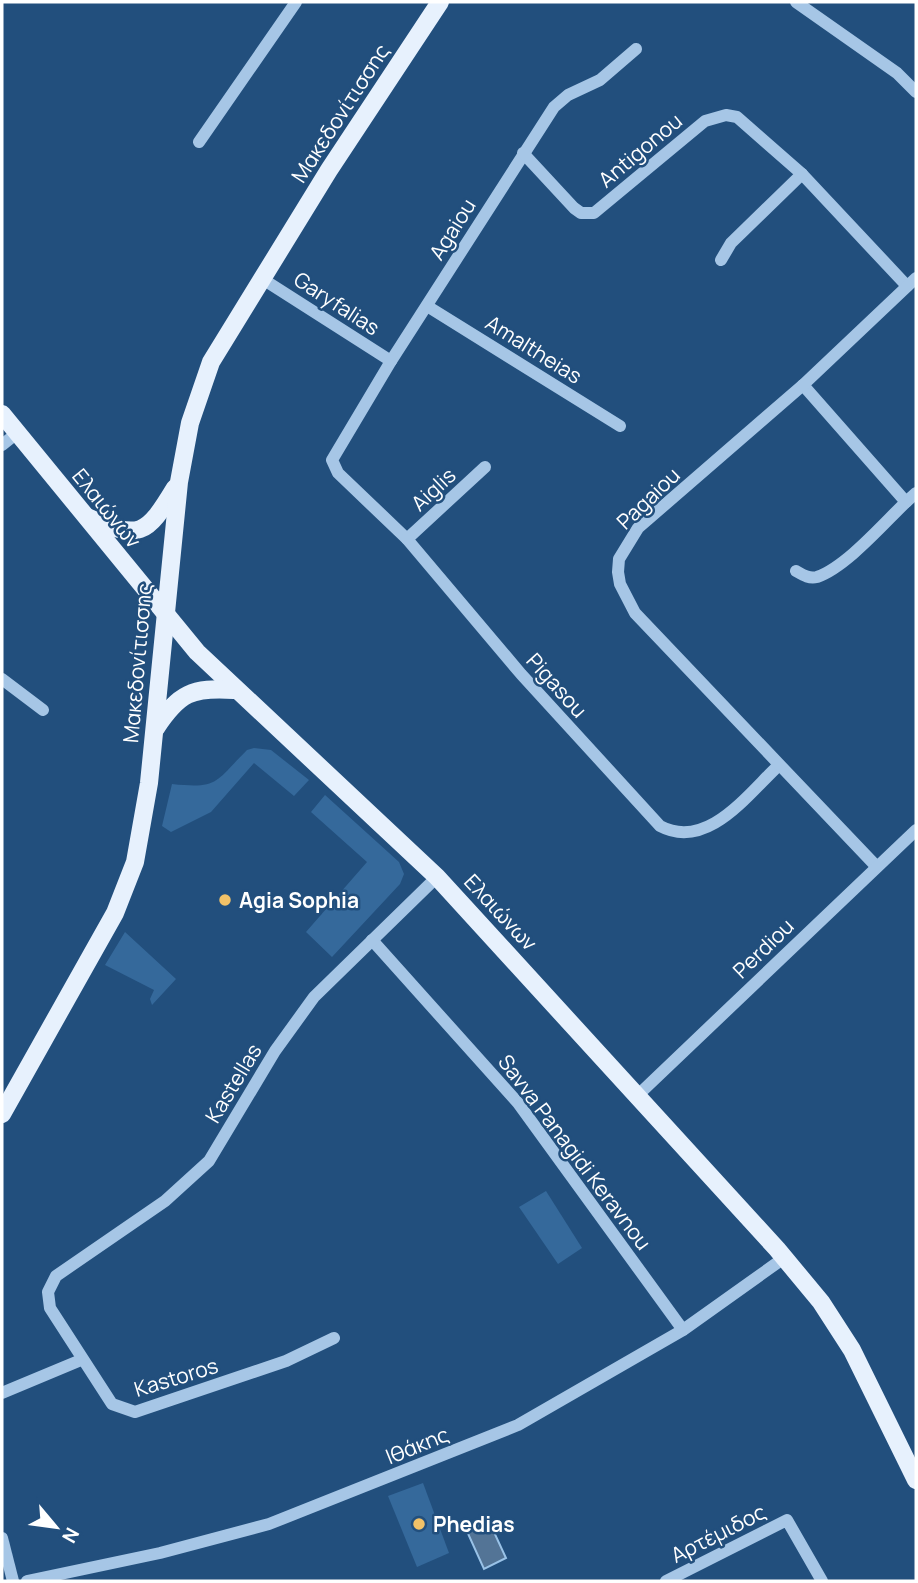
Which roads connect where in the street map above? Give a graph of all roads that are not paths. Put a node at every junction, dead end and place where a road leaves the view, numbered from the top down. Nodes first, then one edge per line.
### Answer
1 (296, 2) edge
2 (440, 2) edge
3 (796, 2) edge
4 (636, 49) dead end
5 (914, 86) edge
6 (199, 142) dead end
7 (523, 153) junction
8 (802, 174) junction
9 (721, 260) dead end
10 (261, 278) junction
11 (911, 282) edge
12 (427, 306) junction
13 (391, 361) junction
14 (803, 385) junction
15 (2, 414) edge
16 (620, 426) dead end
17 (17, 433) junction
18 (2, 445) edge
19 (332, 460) joint
20 (485, 467) dead end
21 (179, 482) junction
22 (911, 498) edge
23 (83, 516) junction
24 (407, 539) junction
25 (796, 571) dead end
26 (165, 616) junction
27 (2, 679) edge
28 (234, 690) junction
29 (43, 709) dead end
30 (154, 730) junction
31 (778, 766) junction
32 (916, 830) edge
33 (876, 866) junction
34 (437, 877) junction
35 (372, 940) junction
36 (637, 1096) junction
37 (2, 1114) edge
38 (784, 1258) junction
39 (48, 1292) joint
40 (683, 1330) junction
41 (334, 1339) dead end
42 (81, 1360) junction
43 (2, 1393) edge
44 (916, 1478) edge
45 (2, 1538) edge
46 (13, 1581) edge
47 (27, 1581) edge
48 (666, 1581) edge
49 (822, 1581) edge

1 - 6 street
2 - 10 main road, Μακεδονίτισσης
3 - 5 street
4 - 7 street, Agaiou
7 - 8 street, Antigonou
7 - 12 street, Agaiou
8 - 9 street
8 - 11 street
10 - 13 street, Garyfalias
10 - 21 main road, Μακεδονίτισσης
11 - 14 street, Pagaiou
12 - 13 street, Agaiou
12 - 16 street, Amaltheias
13 - 19 street, Agaiou
14 - 22 street
14 - 31 street, Pagaiou
15 - 17 main road, Ελαιώνων
17 - 18 street
17 - 23 main road, Ελαιώνων
19 - 24 street, Pigasou
20 - 24 street, Aiglis
21 - 23 main road
21 - 26 main road, Μακεδονίτισσης
22 - 25 street
23 - 26 main road, Ελαιώνων
24 - 31 street, Pigasou
26 - 28 main road, Ελαιώνων
26 - 30 main road, Μακεδονίτισσης
27 - 29 street
28 - 30 main road
28 - 34 main road, Ελαιώνων
30 - 37 main road, Μακεδονίτισσης
31 - 33 street, Pagaiou
32 - 33 street, Perdiou
33 - 36 street, Perdiou
34 - 35 street, Kastellas
34 - 36 main road, Ελαιώνων
35 - 39 street, Kastellas
35 - 40 street, Savva Panagidi Keravnou
36 - 38 main road, Ελαιώνων
38 - 40 street, Ιθάκης
38 - 44 main road, Ελαιώνων
39 - 42 street, Kastoros
40 - 47 street, Ιθάκης
41 - 42 street, Kastoros
42 - 43 street
45 - 46 street
48 - 49 street, Αρτέμιδος

